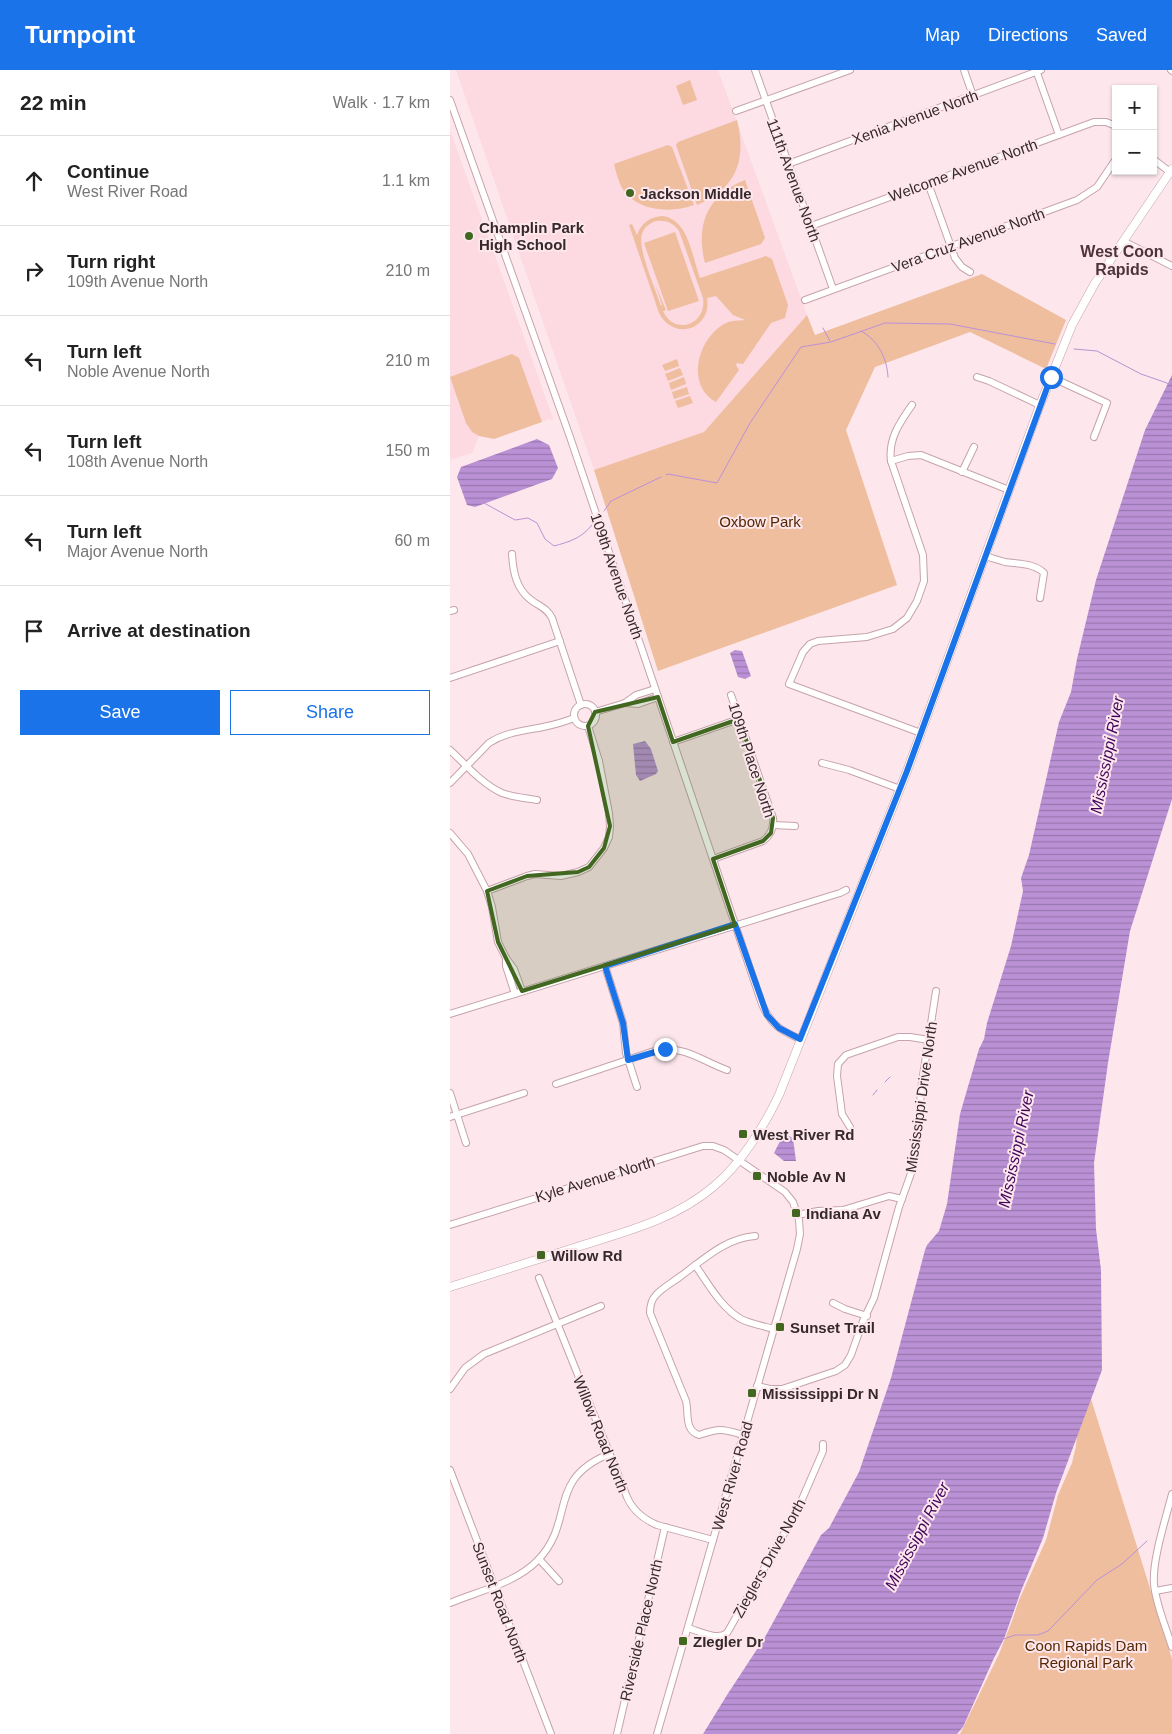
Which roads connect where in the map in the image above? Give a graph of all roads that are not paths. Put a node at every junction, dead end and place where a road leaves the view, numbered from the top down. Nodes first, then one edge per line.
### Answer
1 (755, 70) edge
2 (850, 70) edge
3 (964, 70) edge
4 (1038, 71) edge
5 (973, 96) junction
6 (450, 100) edge
7 (766, 101) junction
8 (736, 111) dead end
9 (1112, 124) edge
10 (1059, 135) junction
11 (1157, 161) edge
12 (788, 164) junction
13 (1112, 164) edge
14 (1171, 170) edge
15 (928, 183) junction
16 (811, 226) junction
17 (1123, 241) junction
18 (951, 246) junction
19 (1172, 266) edge
20 (970, 272) dead end
21 (833, 289) junction
22 (804, 300) dead end
23 (977, 377) dead end
24 (1051, 377) junction
25 (912, 405) dead end
26 (1040, 405) junction
27 (1094, 437) dead end
28 (974, 447) dead end
29 (891, 461) junction
30 (962, 472) junction
31 (1009, 490) junction
32 (512, 554) dead end
33 (985, 556) junction
34 (1040, 598) dead end
35 (560, 641) junction
36 (450, 678) edge
37 (655, 689) junction
38 (731, 695) dead end
39 (658, 697) junction
40 (625, 703) junction
41 (581, 705) junction
42 (595, 712) junction
43 (574, 718) junction
44 (739, 718) junction
45 (588, 726) junction
46 (921, 733) junction
47 (673, 742) junction
48 (450, 750) edge
49 (822, 763) dead end
50 (467, 766) junction
51 (450, 783) edge
52 (900, 789) junction
53 (537, 800) dead end
54 (773, 825) junction
55 (794, 826) dead end
56 (450, 833) edge
57 (713, 859) junction
58 (846, 890) dead end
59 (487, 891) junction
60 (735, 924) junction
61 (506, 958) junction
62 (605, 966) junction
63 (936, 991) dead end
64 (522, 992) junction
65 (515, 994) junction
66 (450, 1014) edge
67 (800, 1039) junction
68 (929, 1040) junction
69 (628, 1060) junction
70 (727, 1070) dead end
71 (556, 1084) dead end
72 (637, 1088) dead end
73 (450, 1093) edge
74 (524, 1093) dead end
75 (453, 1116) edge
76 (850, 1127) dead end
77 (466, 1143) dead end
78 (739, 1159) junction
79 (902, 1199) junction
80 (797, 1215) junction
81 (450, 1225) edge
82 (755, 1236) dead end
83 (695, 1265) junction
84 (539, 1278) dead end
85 (450, 1287) edge
86 (832, 1302) dead end
87 (601, 1306) dead end
88 (867, 1316) junction
89 (557, 1323) junction
90 (774, 1329) junction
91 (758, 1386) junction
92 (450, 1388) edge
93 (743, 1435) junction
94 (823, 1444) dead end
95 (610, 1454) junction
96 (450, 1470) edge
97 (1172, 1494) edge
98 (665, 1527) junction
99 (713, 1540) junction
100 (539, 1559) junction
101 (559, 1581) dead end
102 (494, 1586) junction
103 (1172, 1588) edge
104 (1155, 1591) junction
105 (450, 1603) edge
106 (688, 1628) junction
107 (1172, 1647) edge
108 (551, 1734) edge
109 (617, 1734) edge
110 (657, 1734) edge

1 - 7 street, 111th Avenue North
2 - 7 street
3 - 5 street
4 - 5 street, Xenia Avenue North
4 - 10 street
5 - 12 street, Xenia Avenue North
6 - 37 street, 109th Avenue North
7 - 8 street
7 - 12 street, 111th Avenue North
9 - 10 street, Welcome Avenue North
10 - 15 street, Welcome Avenue North
11 - 14 street
12 - 16 street, 111th Avenue North
13 - 18 street, Vera Cruz Avenue North
14 - 17 main road
15 - 16 street, Welcome Avenue North
15 - 18 street
16 - 21 street, 111th Avenue North
17 - 19 street
17 - 24 main road
18 - 20 street
18 - 21 street, Vera Cruz Avenue North
21 - 22 street, Vera Cruz Avenue North
23 - 26 street
24 - 26 main road
24 - 27 street
25 - 29 street
26 - 31 main road
28 - 30 street
29 - 30 street
29 - 46 street
30 - 31 street
31 - 33 main road
32 - 35 street
33 - 34 street
33 - 46 main road
35 - 36 street
35 - 41 street
37 - 39 street, 109th Avenue North
37 - 40 street
38 - 44 street, 109th Place North
39 - 40 street
39 - 47 street, 109th Avenue North
40 - 42 street
41 - 42 street
41 - 43 street
42 - 45 street
43 - 45 street
43 - 50 street
44 - 47 street
44 - 54 street, 109th Place North
45 - 59 street
46 - 52 main road
47 - 57 street, 109th Avenue North
48 - 50 street
49 - 52 street
50 - 51 street
50 - 53 street
52 - 67 main road
54 - 55 street
54 - 57 street
56 - 59 street
57 - 60 street, 109th Avenue North
58 - 60 street
59 - 61 street
60 - 62 street
60 - 67 street, 109th Avenue North
61 - 64 street
61 - 65 street
62 - 64 street
62 - 69 street
63 - 68 street, Mississippi Drive North
64 - 65 street
65 - 66 street
67 - 78 main road
68 - 76 street
68 - 79 street, Mississippi Drive North
69 - 70 street
69 - 71 street
69 - 72 street
73 - 75 street
74 - 75 street
75 - 77 street
78 - 80 street, West River Road
78 - 81 street, Kyle Avenue North
78 - 85 main road
79 - 80 street
79 - 88 street, Mississippi Drive North
80 - 90 street, West River Road
82 - 83 street
83 - 90 street
83 - 93 street
84 - 89 street, Willow Road North
86 - 88 street
87 - 89 street
88 - 91 street, Mississippi Drive North
89 - 92 street
89 - 95 street, Willow Road North
90 - 91 street, West River Road
91 - 93 street, West River Road
93 - 99 street, West River Road
94 - 106 street, Zieglers Drive North
95 - 98 street, Willow Road North
95 - 100 street
96 - 102 street, Sunset Road North
97 - 104 street
98 - 99 street, Willow Road North
98 - 109 street, Riverside Place North
99 - 106 street, West River Road
100 - 101 street
100 - 102 street
102 - 105 street
102 - 108 street, Sunset Road North
103 - 104 street
104 - 107 street
106 - 110 street, West River Road

